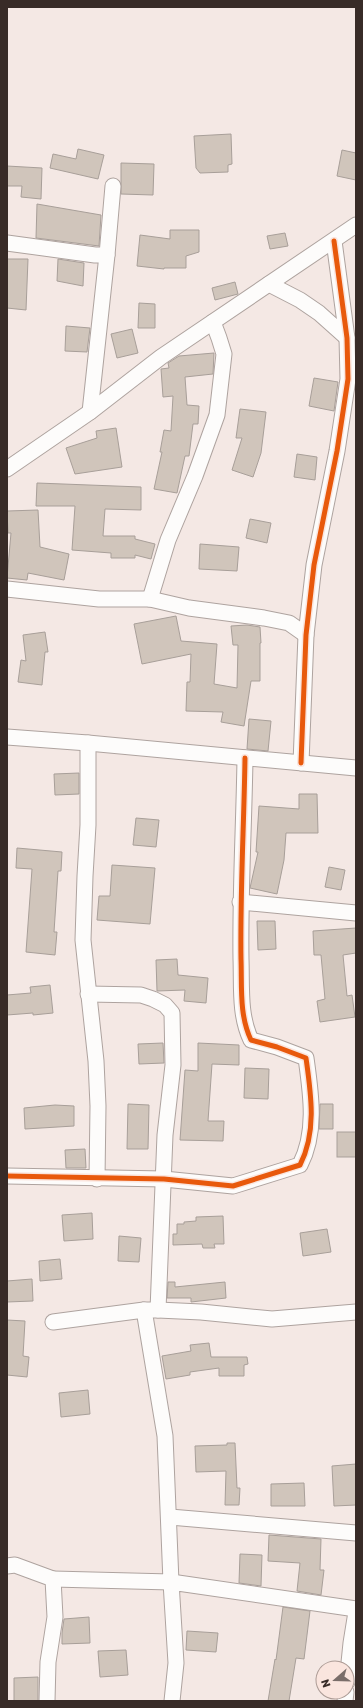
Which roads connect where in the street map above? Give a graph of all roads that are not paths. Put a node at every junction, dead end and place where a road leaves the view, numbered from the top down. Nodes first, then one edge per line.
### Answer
1 (112, 186) dead end
2 (356, 225) edge
3 (334, 241) junction
4 (7, 243) edge
5 (107, 255) junction
6 (269, 284) junction
7 (213, 322) junction
8 (347, 338) junction
9 (90, 412) junction
10 (7, 469) edge
11 (7, 589) edge
12 (150, 599) junction
13 (306, 635) junction
14 (7, 738) edge
15 (88, 743) junction
16 (244, 758) junction
17 (301, 763) junction
18 (356, 768) edge
19 (240, 902) junction
20 (356, 913) edge
21 (88, 994) junction
22 (7, 1176) edge
23 (97, 1179) junction
24 (164, 1179) junction
25 (151, 1310) junction
26 (356, 1312) edge
27 (53, 1322) dead end
28 (170, 1517) junction
29 (356, 1533) edge
30 (7, 1566) edge
31 (53, 1579) junction
32 (171, 1582) junction
33 (356, 1611) edge
34 (349, 1660) edge
35 (47, 1701) edge
36 (172, 1701) edge

1 - 5 street
2 - 3 street
3 - 6 street
3 - 8 street
4 - 5 street
5 - 9 street
6 - 7 street
6 - 8 street
7 - 9 street
7 - 12 street
8 - 13 street
9 - 10 street
11 - 12 street
12 - 13 street
13 - 17 street
14 - 15 street
15 - 16 street
15 - 21 street
16 - 17 street
16 - 19 street
17 - 18 street
19 - 20 street
19 - 24 street
21 - 23 street
21 - 24 street
22 - 23 street
23 - 24 street
24 - 25 street
25 - 26 street
25 - 27 street
25 - 28 street
28 - 29 street
28 - 32 street
30 - 31 street
31 - 32 street
31 - 35 street
32 - 33 street
32 - 36 street
33 - 34 street

